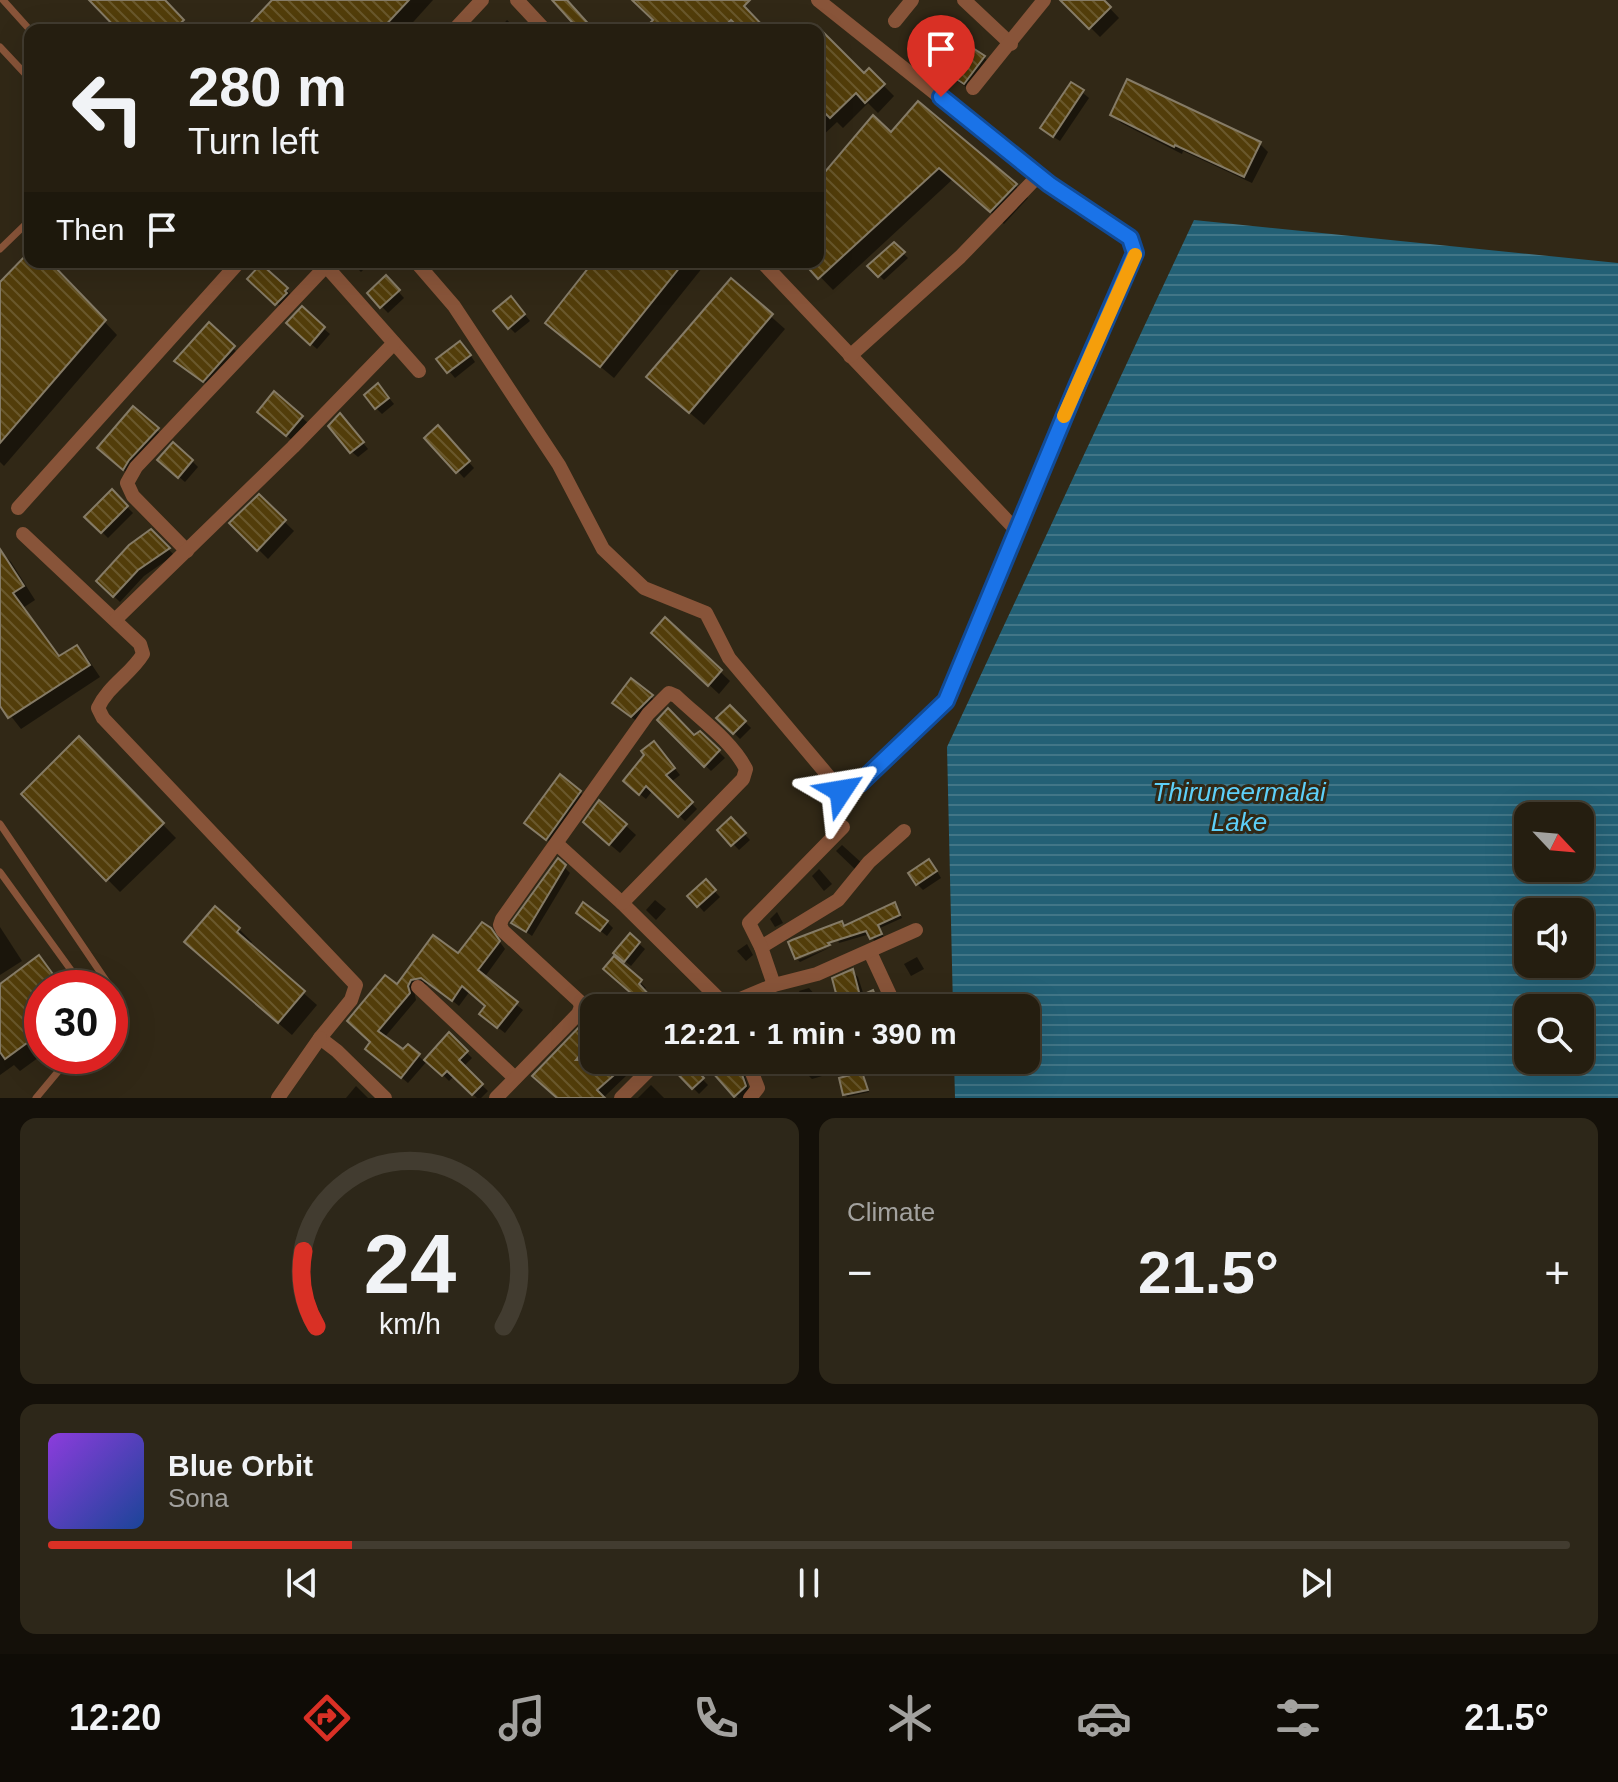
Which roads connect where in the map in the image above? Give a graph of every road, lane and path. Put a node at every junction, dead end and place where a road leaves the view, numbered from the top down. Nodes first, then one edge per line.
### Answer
1 (3, 0) edge
2 (482, 0) edge
3 (517, 0) edge
4 (818, 0) edge
5 (912, 0) edge
6 (964, 0) edge
7 (1044, 0) edge
8 (895, 21) dead end
9 (25, 24) edge
10 (460, 24) edge
11 (539, 24) edge
12 (1011, 44) junction
13 (0, 47) edge
14 (24, 73) edge
15 (973, 88) dead end
16 (1039, 175) junction
17 (24, 226) edge
18 (0, 249) edge
19 (234, 268) edge
20 (320, 268) edge
21 (328, 268) edge
22 (421, 268) edge
23 (768, 268) edge
24 (394, 343) junction
25 (850, 356) junction
26 (419, 371) dead end
27 (18, 508) dead end
28 (1017, 531) junction
29 (23, 534) dead end
30 (187, 551) junction
31 (116, 619) junction
32 (0, 824) edge
33 (843, 827) dead end
34 (904, 831) dead end
35 (557, 844) junction
36 (0, 872) edge
37 (622, 903) junction
38 (916, 930) dead end
39 (761, 947) junction
40 (870, 952) junction
41 (71, 970) edge
42 (99, 970) edge
43 (774, 985) junction
44 (418, 987) dead end
45 (710, 994) edge
46 (752, 994) edge
47 (890, 994) edge
48 (320, 1038) junction
49 (56, 1074) edge
50 (645, 1074) edge
51 (752, 1074) edge
52 (515, 1078) junction
53 (36, 1098) edge
54 (278, 1098) edge
55 (385, 1098) edge
56 (496, 1098) edge
57 (621, 1098) edge
58 (750, 1098) edge

1 - 9 lane
2 - 10 street
3 - 11 street
4 - 16 street
5 - 8 street
6 - 12 street
7 - 12 street
12 - 15 street
13 - 14 lane
16 - 25 street
16 - 28 street
17 - 18 lane
19 - 27 street
20 - 30 street
21 - 24 street
22 - 28 street
23 - 25 street
24 - 26 street
24 - 30 street
25 - 28 street
29 - 31 street
30 - 31 street
31 - 48 street
32 - 42 lane
33 - 39 street
34 - 39 street
35 - 37 street
35 - 37 street
35 - 52 street
36 - 41 lane
37 - 45 street
38 - 40 street
39 - 43 street
40 - 43 street
40 - 47 street
43 - 46 street
44 - 52 street
48 - 54 street
48 - 55 street
49 - 53 lane
50 - 57 street
51 - 58 street
52 - 56 street

